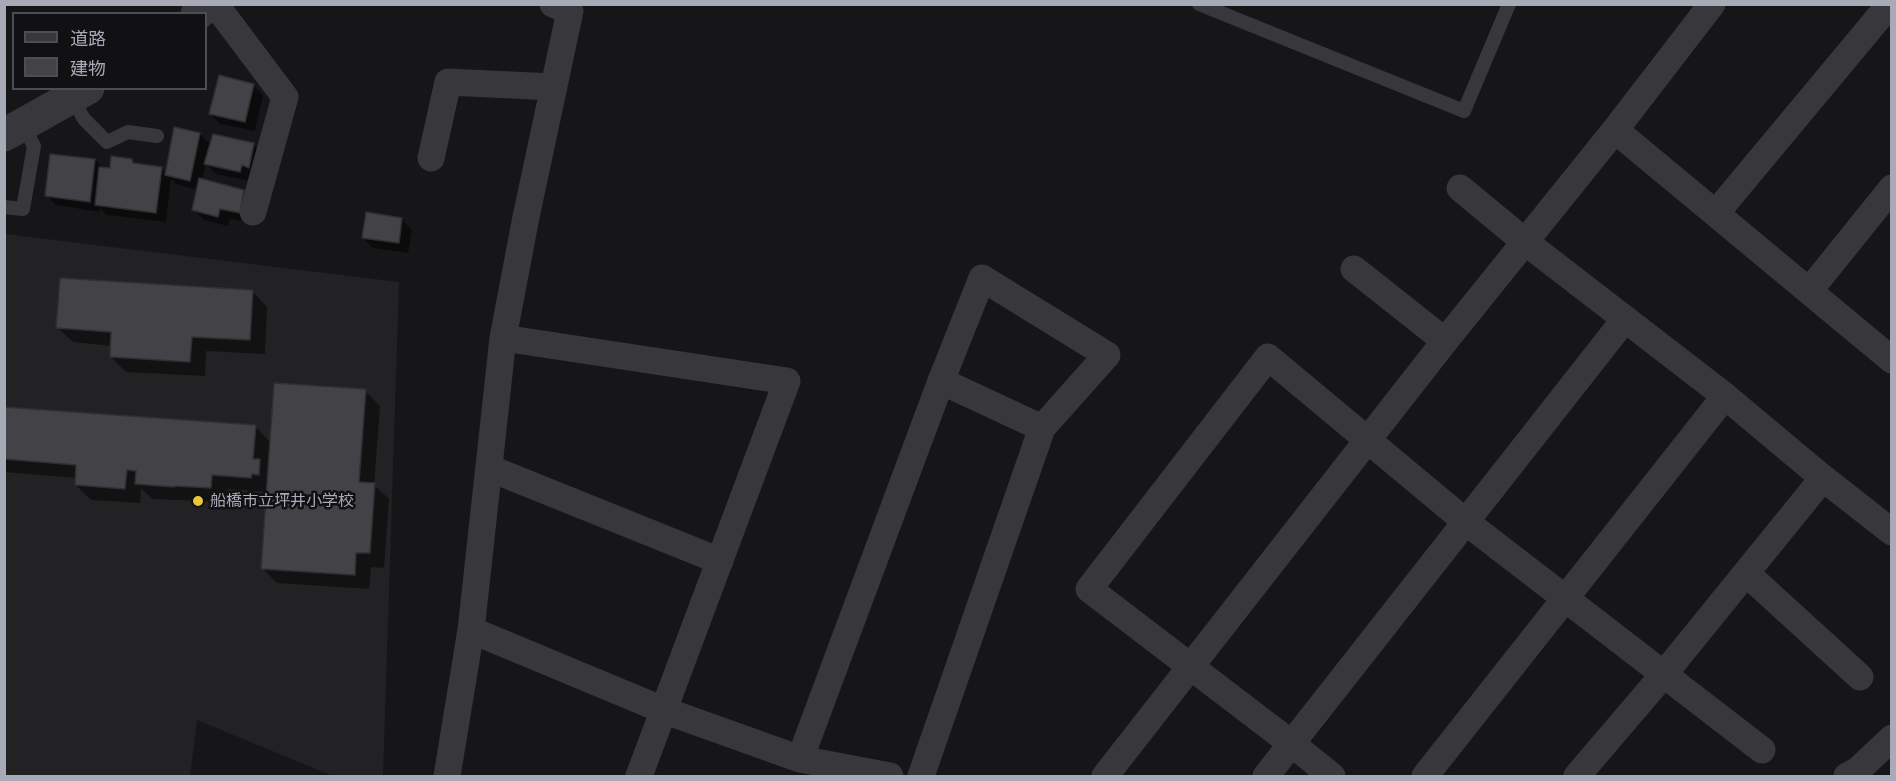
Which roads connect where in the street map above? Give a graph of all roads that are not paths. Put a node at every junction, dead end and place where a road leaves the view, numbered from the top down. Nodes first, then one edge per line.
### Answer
1 (215, 4) edge
2 (553, 4) edge
3 (1199, 4) edge
4 (1509, 4) edge
5 (1712, 4) edge
6 (1890, 4) edge
7 (554, 87) junction
8 (80, 93) edge
9 (14, 130) edge
10 (1616, 130) junction
11 (157, 136) dead end
12 (431, 158) dead end
13 (1460, 188) dead end
14 (1892, 188) edge
15 (4, 207) edge
16 (253, 212) dead end
17 (1716, 213) junction
18 (1524, 241) junction
19 (1354, 268) dead end
20 (1809, 291) junction
21 (1625, 320) junction
22 (503, 338) junction
23 (1445, 341) junction
24 (1892, 360) edge
25 (941, 381) junction
26 (1725, 396) junction
27 (1042, 428) junction
28 (1368, 439) junction
29 (489, 468) junction
30 (1823, 478) junction
31 (1466, 522) junction
32 (1892, 532) edge
33 (720, 561) junction
34 (1746, 573) junction
35 (1566, 598) junction
36 (471, 630) junction
37 (1192, 667) junction
38 (1664, 674) junction
39 (1860, 676) dead end
40 (663, 711) junction
41 (1892, 738) edge
42 (1292, 744) junction
43 (1762, 750) dead end
44 (800, 759) junction
45 (447, 776) edge
46 (639, 777) edge
47 (890, 777) edge
48 (921, 777) edge
49 (1105, 777) edge
50 (1266, 777) edge
51 (1332, 777) edge
52 (1425, 777) edge
53 (1577, 777) edge
54 (1847, 777) edge

1 - 16 street
2 - 7 street
3 - 4 lane
5 - 10 street
6 - 17 street
7 - 12 street
7 - 22 street
8 - 9 street
8 - 11 lane
9 - 15 lane
10 - 17 street
10 - 18 street
13 - 18 street
14 - 20 street
17 - 20 street
18 - 21 street
18 - 23 street
19 - 23 street
20 - 24 street
21 - 26 street
21 - 31 street
22 - 29 street
22 - 33 street
23 - 28 street
25 - 27 street
25 - 27 street
25 - 44 street
26 - 30 street
26 - 35 street
27 - 48 street
28 - 31 street
28 - 37 street
28 - 37 street
29 - 33 street
29 - 36 street
30 - 32 street
30 - 34 street
31 - 35 street
31 - 42 street
33 - 40 street
34 - 38 street
34 - 39 street
35 - 38 street
35 - 52 street
36 - 40 street
36 - 45 street
37 - 42 street
37 - 49 street
38 - 43 street
38 - 53 street
40 - 44 street
40 - 46 street
41 - 54 street
42 - 50 street
42 - 51 street
44 - 47 street

